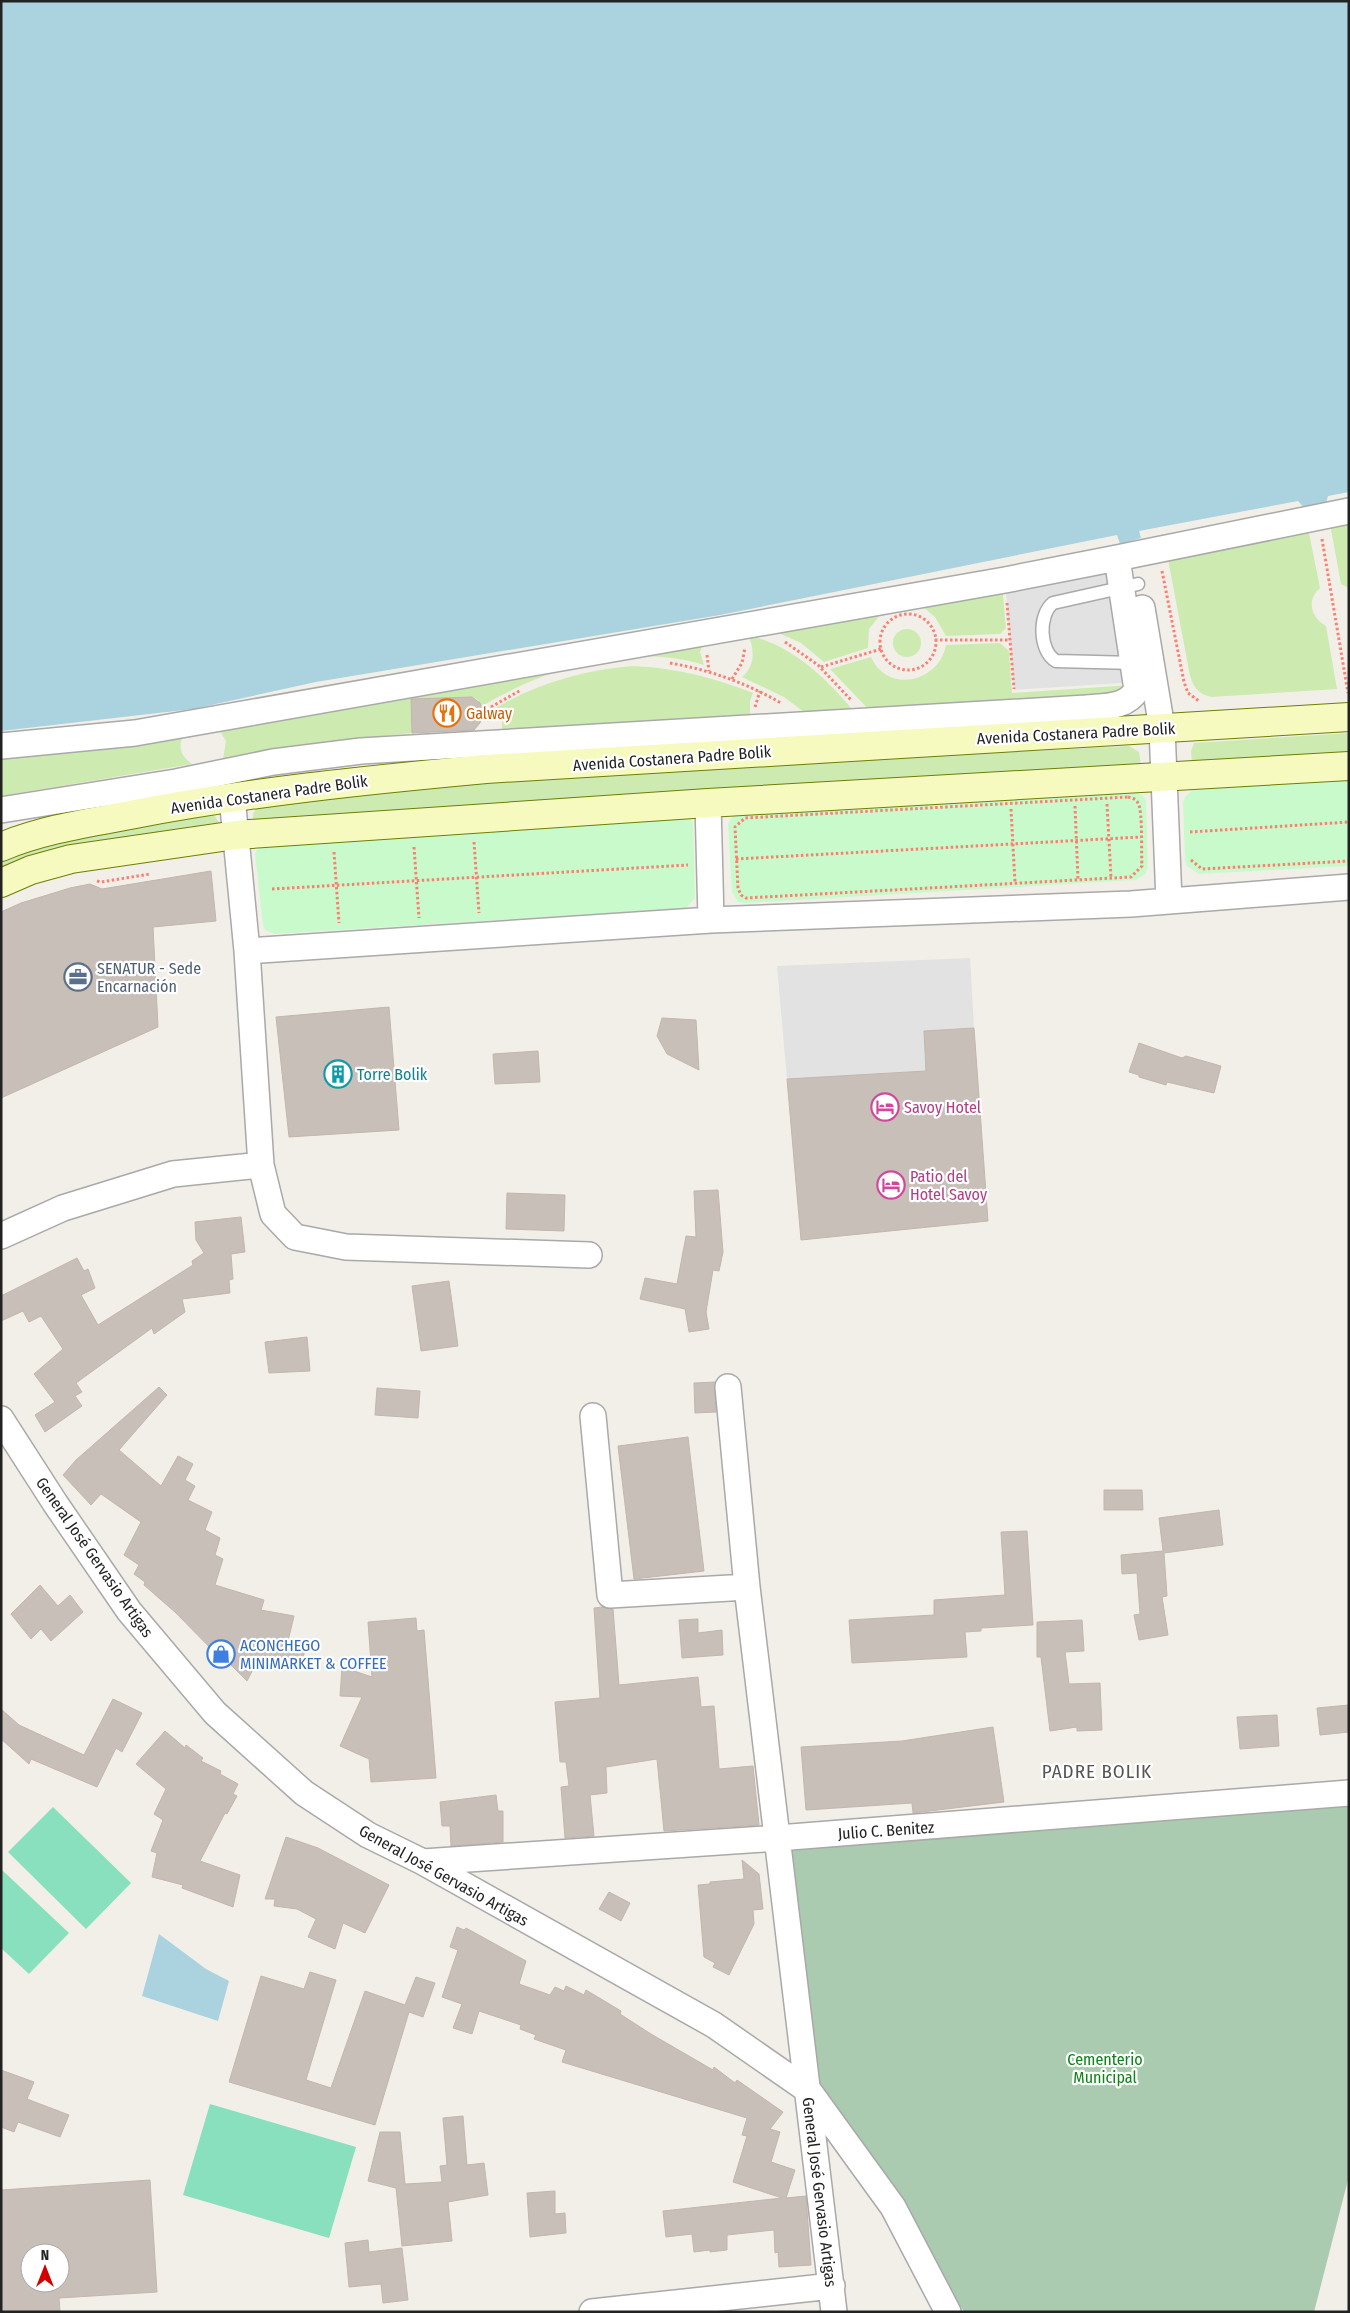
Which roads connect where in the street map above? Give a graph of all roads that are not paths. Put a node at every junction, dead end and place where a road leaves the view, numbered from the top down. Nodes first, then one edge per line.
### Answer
1 (1349, 511) edge
2 (1127, 552) junction
3 (1129, 586) junction
4 (1142, 663) junction
5 (1349, 717) edge
6 (1162, 728) junction
7 (1, 746) edge
8 (1349, 766) edge
9 (1164, 776) junction
10 (232, 797) junction
11 (708, 803) junction
12 (1, 810) edge
13 (236, 835) junction
14 (1, 847) edge
15 (1, 883) edge
16 (1349, 887) edge
17 (1169, 901) junction
18 (711, 920) junction
19 (247, 951) junction
20 (261, 1165) junction
21 (1, 1236) edge
22 (589, 1255) dead end
23 (728, 1387) dead end
24 (593, 1416) dead end
25 (1, 1419) edge
26 (747, 1587) junction
27 (1349, 1793) edge
28 (778, 1838) junction
29 (423, 1862) junction
30 (809, 2091) junction
31 (832, 2286) junction
32 (592, 2312) edge
33 (834, 2312) edge
34 (948, 2312) edge

1 - 2 street
2 - 3 street
2 - 7 street
3 - 4 street
3 - 4 lane
4 - 6 street
4 - 12 street
5 - 6 main road, Avenida Costanera Padre Bolik
6 - 9 street
6 - 10 main road, Avenida Costanera Padre Bolik
8 - 9 main road
9 - 11 main road
9 - 17 street
10 - 13 street
10 - 14 main road, Avenida Costanera Padre Bolik
11 - 13 main road
11 - 18 street
13 - 15 main road
13 - 19 street
16 - 17 street
17 - 18 street
18 - 19 street
19 - 20 street
20 - 21 street
20 - 22 street
23 - 26 street
24 - 26 street
25 - 29 street, General José Gervasio Artigas
26 - 28 street
27 - 28 street, Julio C. Benitez
28 - 29 street, Julio C. Benitez
28 - 30 street
29 - 30 street, General José Gervasio Artigas
30 - 31 street, General José Gervasio Artigas
30 - 34 street
31 - 32 street
31 - 33 street, General José Gervasio Artigas

